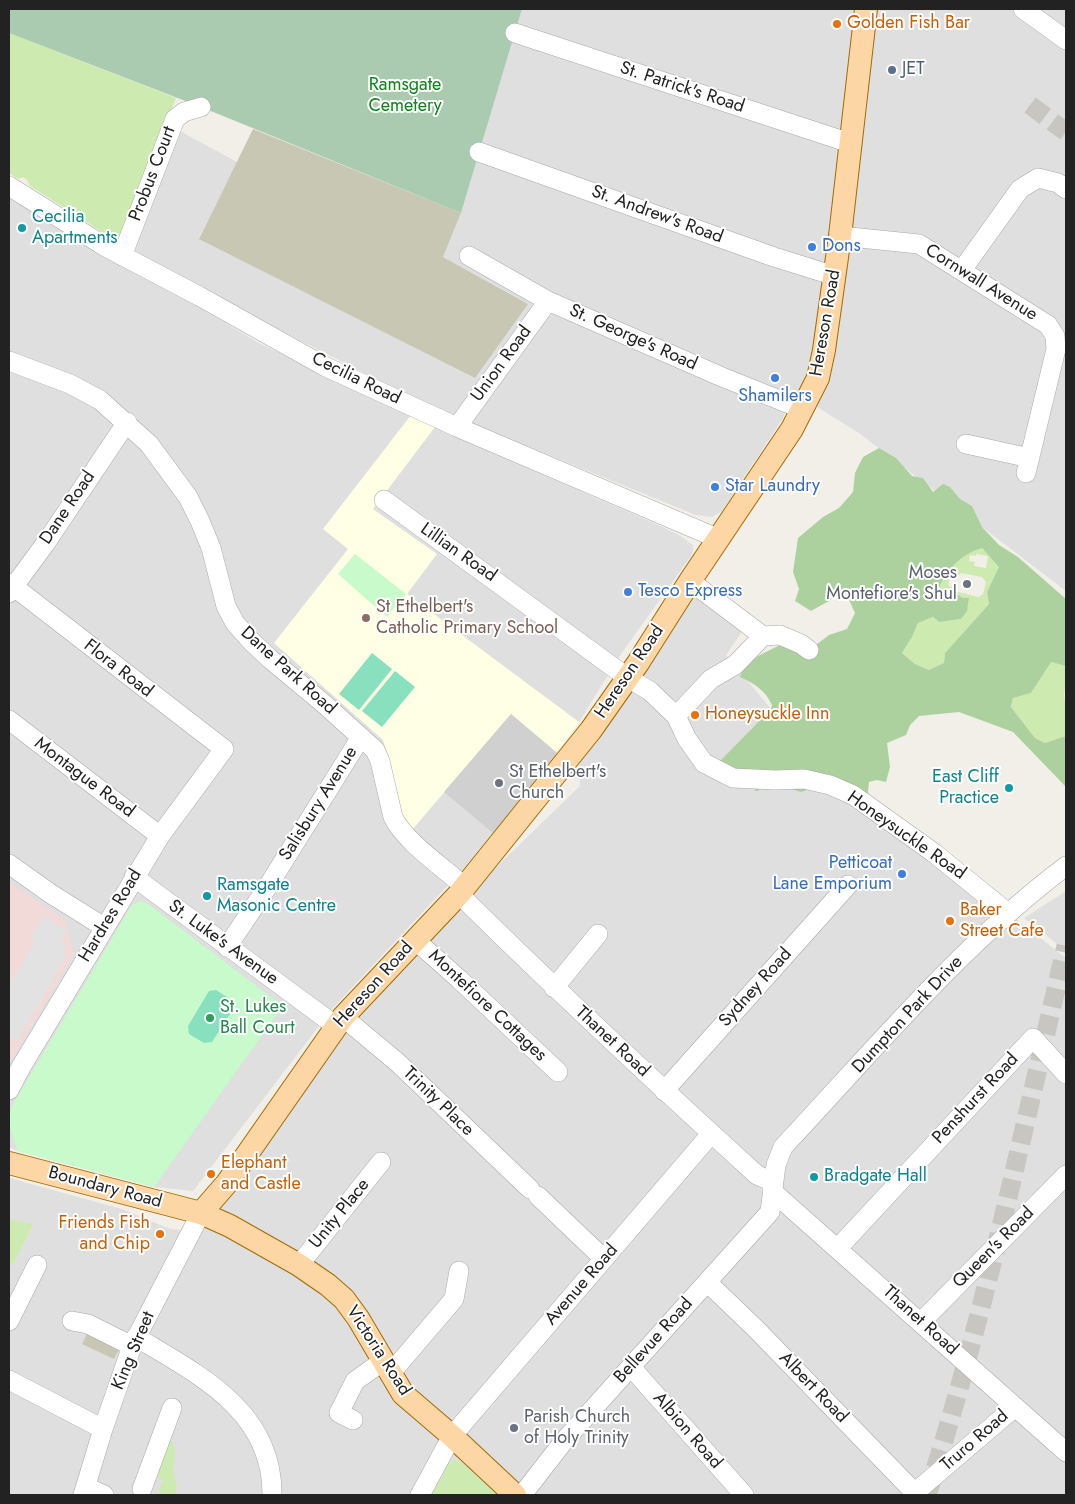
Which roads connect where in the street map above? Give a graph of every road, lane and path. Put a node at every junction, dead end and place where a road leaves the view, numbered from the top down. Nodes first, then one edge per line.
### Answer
1 (864, 9) edge
2 (1023, 9) edge
3 (515, 33) dead end
4 (1066, 40) edge
5 (200, 107) dead end
6 (850, 143) junction
7 (479, 152) dead end
8 (9, 186) edge
9 (1066, 189) edge
10 (840, 236) junction
11 (122, 256) junction
12 (469, 256) dead end
13 (962, 270) junction
14 (835, 276) junction
15 (548, 301) junction
16 (9, 361) edge
17 (802, 409) junction
18 (127, 422) junction
19 (457, 427) junction
20 (966, 444) dead end
21 (384, 500) dead end
22 (719, 539) junction
23 (690, 581) junction
24 (10, 588) edge
25 (763, 636) junction
26 (809, 650) dead end
27 (628, 678) junction
28 (676, 716) junction
29 (9, 720) edge
30 (361, 737) junction
31 (224, 749) joint
32 (160, 836) junction
33 (9, 864) edge
34 (1066, 866) edge
35 (134, 877) junction
36 (848, 884) dead end
37 (462, 890) junction
38 (1008, 913) junction
39 (104, 927) junction
40 (597, 933) dead end
41 (415, 940) junction
42 (227, 947) junction
43 (554, 988) junction
44 (340, 1022) junction
45 (558, 1072) dead end
46 (1066, 1074) edge
47 (9, 1090) edge
48 (664, 1091) junction
49 (711, 1134) junction
50 (382, 1162) dead end
51 (9, 1163) edge
52 (1066, 1174) edge
53 (773, 1186) junction
54 (201, 1213) junction
55 (838, 1248) junction
56 (604, 1259) junction
57 (37, 1265) dead end
58 (299, 1265) junction
59 (459, 1271) dead end
60 (707, 1282) junction
61 (16, 1289) edge
62 (9, 1321) edge
63 (72, 1321) dead end
64 (921, 1322) junction
65 (134, 1342) junction
66 (631, 1367) junction
67 (387, 1368) junction
68 (9, 1380) edge
69 (1015, 1407) junction
70 (172, 1408) dead end
71 (353, 1420) dead end
72 (103, 1429) junction
73 (452, 1436) junction
74 (1066, 1452) edge
75 (142, 1489) dead end
76 (85, 1491) edge
77 (914, 1494) edge
78 (104, 1495) edge
79 (272, 1495) edge
80 (420, 1495) edge
81 (515, 1495) edge
82 (522, 1495) edge
83 (744, 1495) edge

1 - 6 main road, Hereson Road
2 - 4 street
3 - 6 street, St. Patrick's Road
5 - 11 street, Probus Court
6 - 10 main road, Hereson Road
7 - 14 street, St. Andrew's Road
8 - 11 street, Cecilia Road
9 - 13 street
10 - 13 street, Cornwall Avenue
10 - 14 main road, Hereson Road
11 - 19 street, Cecilia Road
12 - 15 street, St. George's Road
13 - 20 street, Cornwall Avenue
14 - 17 main road, Hereson Road
15 - 17 street, St. George's Road
15 - 19 street, Union Road
16 - 18 street, Dane Park Road
17 - 22 main road, Hereson Road
18 - 24 street, Dane Road
18 - 30 street, Dane Park Road
19 - 22 street, Cecilia Road
21 - 27 street, Lillian Road
22 - 23 main road, Hereson Road
23 - 25 street
23 - 27 main road, Hereson Road
24 - 31 street, Flora Road
25 - 26 street
25 - 28 street
27 - 28 street, Honeysuckle Road
27 - 37 main road, Hereson Road
28 - 38 street, Honeysuckle Road
29 - 32 street, Montague Road
30 - 37 street, Dane Park Road
30 - 42 street, Salisbury Avenue
31 - 32 street, Hardres Road
32 - 35 street, Hardres Road
33 - 39 street
34 - 38 street, Dumpton Park Drive
35 - 39 street, Hardres Road
35 - 42 street, St. Luke's Avenue
36 - 48 street, Sydney Road
37 - 41 main road, Hereson Road
37 - 43 street, Thanet Road
38 - 53 street, Dumpton Park Drive
39 - 47 street, Hardres Road
40 - 43 street
41 - 44 main road, Hereson Road
41 - 45 street, Montefiore Cottages
42 - 44 street, St. Luke's Avenue
43 - 48 street, Thanet Road
44 - 54 main road, Hereson Road
44 - 56 street, Trinity Place
46 - 55 street, Penshurst Road
48 - 49 street, Thanet Road
49 - 53 street, Thanet Road
49 - 56 street, Avenue Road
50 - 58 street, Unity Place
51 - 54 main road, Boundary Road
52 - 64 street, Queen's Road
53 - 55 street, Thanet Road
53 - 60 street, Bellevue Road
54 - 58 main road, Victoria Road
54 - 65 street, King Street
55 - 64 street, Thanet Road
56 - 73 street, Avenue Road
57 - 61 street
58 - 67 main road, Victoria Road
59 - 67 street
60 - 66 street, Bellevue Road
60 - 77 street, Albert Road
61 - 62 street
63 - 65 street
64 - 69 street, Thanet Road
65 - 72 street, King Street
65 - 79 street
66 - 82 street, Bellevue Road
66 - 83 street, Albion Road
67 - 71 street
67 - 73 main road, Victoria Road
68 - 72 street
69 - 74 street, Thanet Road
69 - 77 street, Truro Road
70 - 75 street
72 - 76 street, King Street
73 - 80 street, Avenue Road
73 - 81 main road, Victoria Road
76 - 78 street

